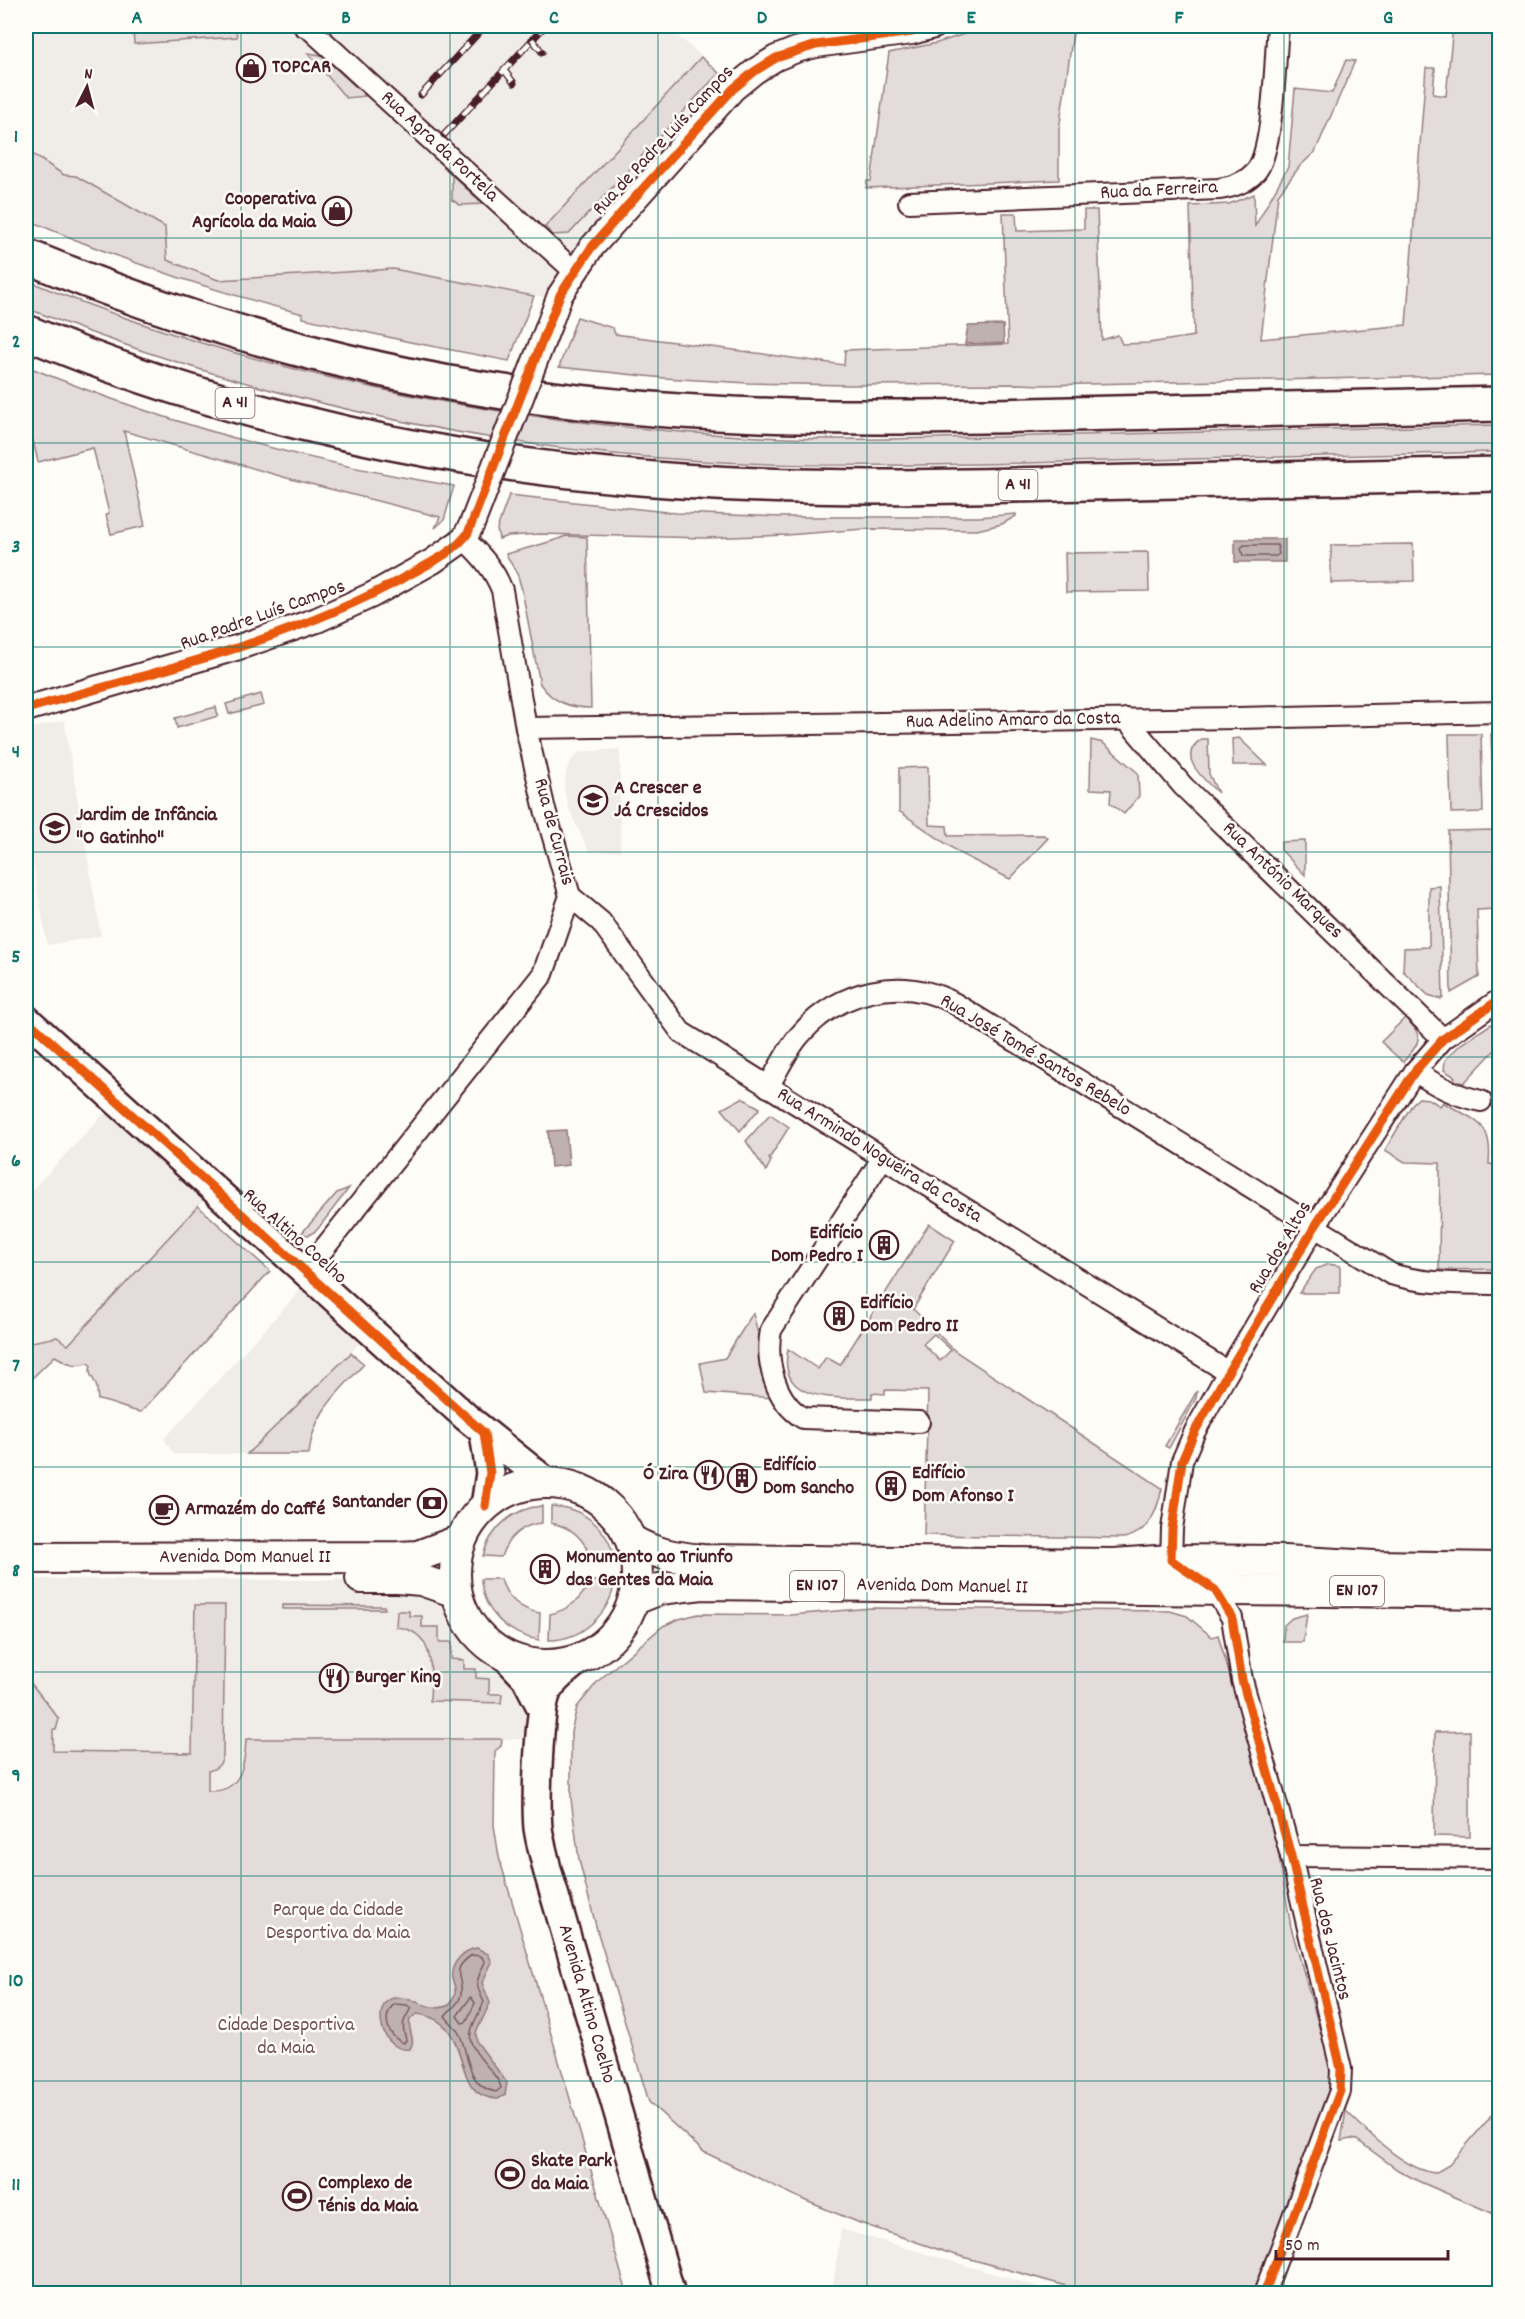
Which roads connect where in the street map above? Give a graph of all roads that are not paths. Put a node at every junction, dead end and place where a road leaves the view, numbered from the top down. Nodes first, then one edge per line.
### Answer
1 (304, 26) edge
2 (934, 26) edge
3 (1278, 26) edge
4 (909, 202) dead end
5 (26, 256) edge
6 (574, 270) junction
7 (26, 332) edge
8 (1500, 404) edge
9 (1500, 474) edge
10 (468, 532) junction
11 (26, 710) edge
12 (1500, 712) edge
13 (1126, 719) junction
14 (526, 728) junction
15 (570, 896) junction
16 (1500, 999) edge
17 (26, 1019) edge
18 (1443, 1039) junction
19 (1415, 1071) junction
20 (768, 1087) junction
21 (1481, 1101) dead end
22 (882, 1159) junction
23 (1314, 1228) junction
24 (306, 1271) junction
25 (1500, 1284) edge
26 (1228, 1372) junction
27 (919, 1422) dead end
28 (484, 1433) junction
29 (548, 1483) junction
30 (485, 1506) junction
31 (461, 1540) junction
32 (631, 1540) junction
33 (26, 1558) edge
34 (1171, 1560) junction
35 (1500, 1568) edge
36 (26, 1577) edge
37 (1215, 1590) junction
38 (456, 1592) junction
39 (1500, 1593) edge
40 (634, 1599) junction
41 (505, 1656) junction
42 (581, 1658) junction
43 (542, 1709) junction
44 (1290, 1856) junction
45 (1500, 1858) edge
46 (671, 2294) edge
47 (1264, 2294) edge

1 - 6 street, Rua Agra da Portela
2 - 6 street, Rua de Padre Luís Campos
3 - 4 street, Rua da Ferreira
5 - 8 highway
6 - 10 street, bridge
7 - 9 highway, A 41
10 - 11 street, Rua Padre Luís Campos
10 - 14 street, Rua de Currais
12 - 13 street, Rua Adelino Amaro da Costa
13 - 14 street, Rua Adelino Amaro da Costa
13 - 18 street, Rua António Marques
14 - 15 street, Rua de Currais
15 - 20 street, Rua Armindo Nogueira da Costa
15 - 24 street, Rua de Currais
16 - 18 street, Rua dos Altos
17 - 24 main road, Rua Altino Coelho
18 - 19 street, Rua dos Altos
19 - 21 street
19 - 23 street, Rua dos Altos
20 - 22 street, Rua Armindo Nogueira da Costa
20 - 23 street, Rua José Tomé Santos Rebelo
22 - 26 street, Rua Armindo Nogueira da Costa
22 - 27 street
23 - 25 street, Rua José Tomé Santos Rebelo
23 - 26 street, Rua dos Altos
24 - 28 main road, Rua Altino Coelho
26 - 34 street, Rua dos Altos
28 - 29 main road, Rua Altino Coelho
28 - 30 main road
29 - 30 main road
29 - 32 main road
30 - 31 main road
31 - 33 main road, Avenida Dom Manuel II
31 - 38 main road
32 - 34 main road, Avenida Dom Manuel II
32 - 40 main road
34 - 35 main road, Avenida Dom Manuel II
34 - 37 street
36 - 38 main road, Avenida Dom Manuel II
37 - 39 main road, Avenida Dom Manuel II / EN 107
37 - 40 main road, Avenida Dom Manuel II / EN 107
37 - 44 street, Rua dos Jacintos
38 - 41 main road
40 - 42 main road
41 - 42 main road
41 - 43 main road, Avenida Altino Coelho
42 - 43 main road, Avenida Altino Coelho
43 - 46 main road, Avenida Altino Coelho
44 - 45 street
44 - 47 street, Rua dos Jacintos

